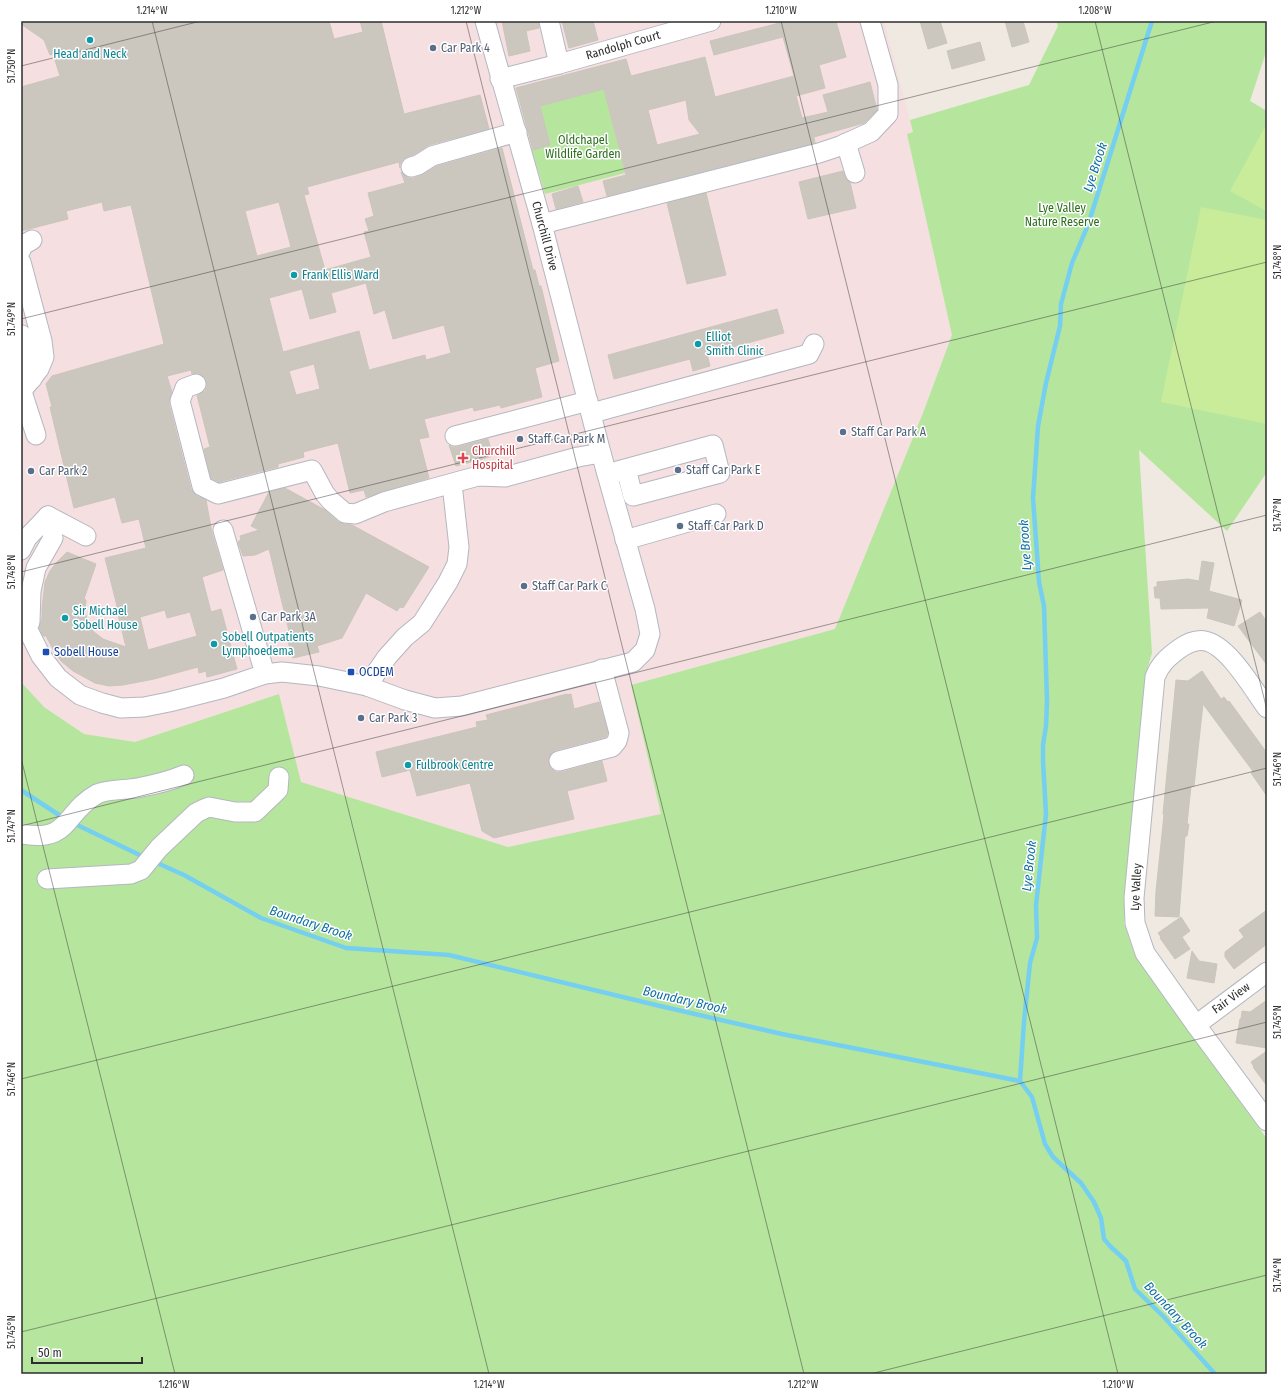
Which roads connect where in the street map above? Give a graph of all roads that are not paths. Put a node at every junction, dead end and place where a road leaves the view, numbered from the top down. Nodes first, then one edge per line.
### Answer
1 (548, 21) edge
2 (711, 21) edge
3 (870, 21) edge
4 (480, 24) edge
5 (558, 64) junction
6 (494, 75) junction
7 (517, 132) junction
8 (846, 143) junction
9 (411, 167) dead end
10 (855, 173) dead end
11 (542, 224) junction
12 (21, 262) edge
13 (22, 335) dead end
14 (814, 344) dead end
15 (196, 384) dead end
16 (25, 388) edge
17 (590, 407) junction
18 (36, 435) dead end
19 (455, 436) dead end
20 (601, 453) junction
21 (626, 469) dead end
22 (607, 474) junction
23 (452, 484) junction
24 (716, 514) dead end
25 (48, 516) junction
26 (223, 530) dead end
27 (86, 536) dead end
28 (625, 540) junction
29 (21, 550) edge
30 (23, 623) edge
31 (602, 669) junction
32 (265, 674) junction
33 (367, 686) junction
34 (1267, 708) edge
35 (559, 761) dead end
36 (184, 775) dead end
37 (279, 778) dead end
38 (21, 834) edge
39 (47, 879) dead end
40 (1267, 972) edge
41 (1196, 1025) junction
42 (1267, 1121) edge

1 - 5 street
2 - 5 street, Randolph Court
3 - 8 street
4 - 6 street, Churchill Drive
5 - 6 street, Randolph Court
6 - 7 street, Churchill Drive
7 - 9 street
7 - 11 street, Churchill Drive
8 - 10 street
8 - 11 street
11 - 17 street, Churchill Drive
12 - 16 street
13 - 16 street
14 - 17 street
15 - 23 street
16 - 18 street
17 - 19 street
17 - 20 street, Churchill Drive
20 - 22 street, Churchill Drive
20 - 23 street
21 - 22 street
22 - 28 street, Churchill Drive
23 - 33 street
24 - 28 street
25 - 27 street
25 - 29 street
25 - 30 street
26 - 32 street
28 - 31 street, Churchill Drive
30 - 32 street, Churchill Drive
31 - 33 street, Churchill Drive
31 - 35 street
32 - 33 street, Churchill Drive
34 - 41 street, Lye Valley
36 - 38 street
37 - 39 street
40 - 41 street, Fair View
41 - 42 street, Lye Valley

